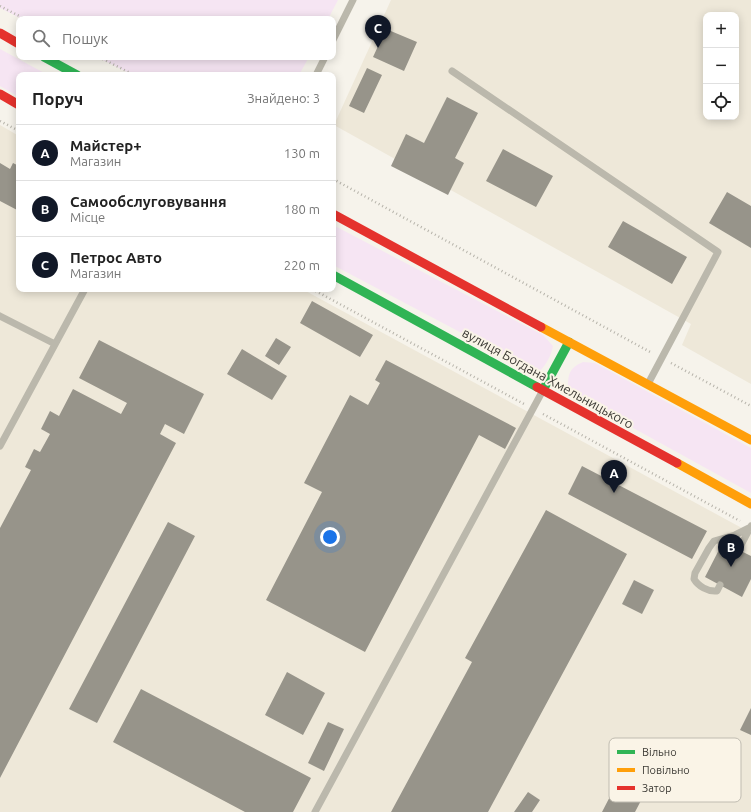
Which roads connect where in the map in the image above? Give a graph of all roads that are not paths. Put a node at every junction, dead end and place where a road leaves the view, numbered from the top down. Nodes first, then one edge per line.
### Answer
1 (353, 0) edge
2 (0, 33) edge
3 (336, 34) edge
4 (16, 42) edge
5 (50, 60) edge
6 (324, 60) edge
7 (452, 71) dead end
8 (72, 72) edge
9 (318, 72) edge
10 (0, 94) edge
11 (16, 103) edge
12 (336, 216) edge
13 (336, 278) edge
14 (83, 292) edge
15 (0, 316) edge
16 (569, 342) junction
17 (55, 344) junction
18 (648, 384) junction
19 (543, 390) junction
20 (751, 440) edge
21 (0, 446) edge
22 (751, 504) edge
23 (751, 526) edge
24 (738, 549) dead end
25 (720, 585) dead end
26 (315, 812) edge

1 - 3 lane
2 - 4 street
5 - 8 street
6 - 9 lane
7 - 18 lane
10 - 11 street
12 - 16 street
13 - 19 street, вулиця Богдана Хмельницького
14 - 17 lane
15 - 17 lane
16 - 18 street
16 - 19 street
17 - 21 lane
18 - 20 street
19 - 22 street, вулиця Богдана Хмельницького
19 - 26 lane
23 - 24 lane
23 - 25 lane

